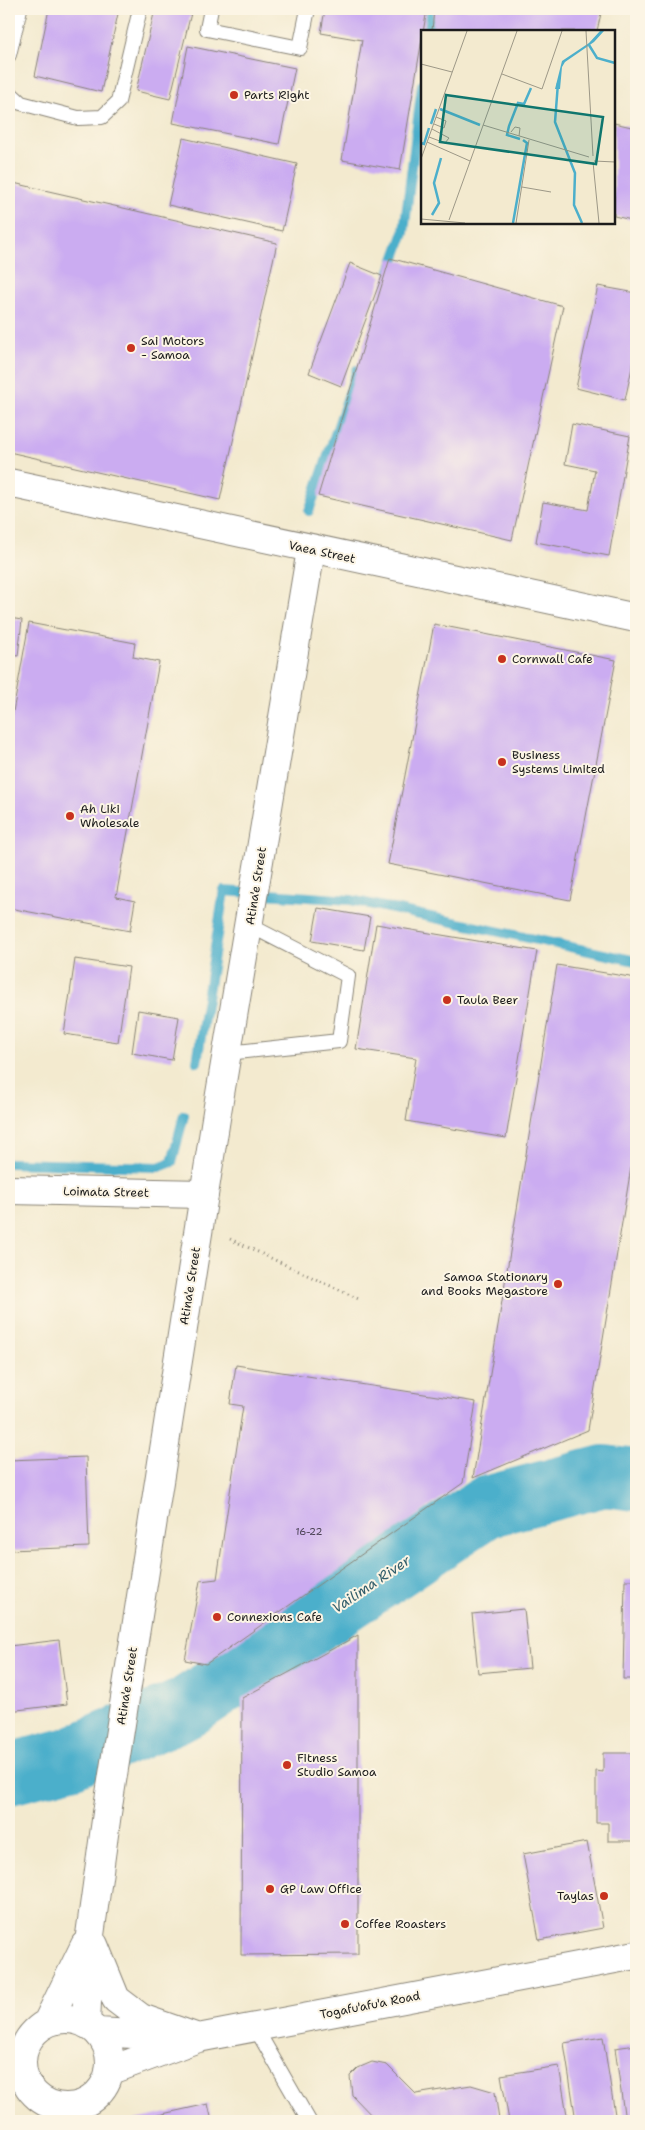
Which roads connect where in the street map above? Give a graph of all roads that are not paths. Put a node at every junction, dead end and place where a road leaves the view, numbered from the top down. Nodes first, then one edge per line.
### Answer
1 (20, 9) edge
2 (140, 9) edge
3 (211, 9) edge
4 (308, 9) edge
5 (9, 55) edge
6 (9, 92) edge
7 (9, 483) edge
8 (311, 550) junction
9 (636, 618) edge
10 (251, 917) junction
11 (228, 1053) junction
12 (9, 1190) edge
13 (204, 1194) junction
14 (90, 1935) junction
15 (636, 1955) edge
16 (47, 2023) junction
17 (255, 2027) junction
18 (92, 2028) junction
19 (198, 2038) junction
20 (17, 2051) edge
21 (109, 2070) junction
22 (31, 2100) edge
23 (83, 2112) edge
24 (309, 2121) edge

1 - 5 lane
2 - 6 lane
3 - 4 lane
7 - 8 main road, Vaea Street
8 - 9 main road, Vaea Street
8 - 10 main road, Atina'e Street
10 - 11 main road, Atina'e Street
10 - 11 lane
11 - 13 main road, Atina'e Street
12 - 13 main road, Loimata Street
13 - 14 main road, Atina'e Street
14 - 16 main road
14 - 18 main road, Atina'e Street
14 - 19 main road
15 - 17 main road, Togafu'afu'a Road
16 - 18 main road
16 - 20 main road
17 - 19 main road, Togafu'afu'a Road
17 - 24 lane
18 - 19 main road
18 - 21 main road
19 - 21 main road, Togafu'afu'a Road
20 - 22 main road
21 - 23 main road
22 - 23 main road

